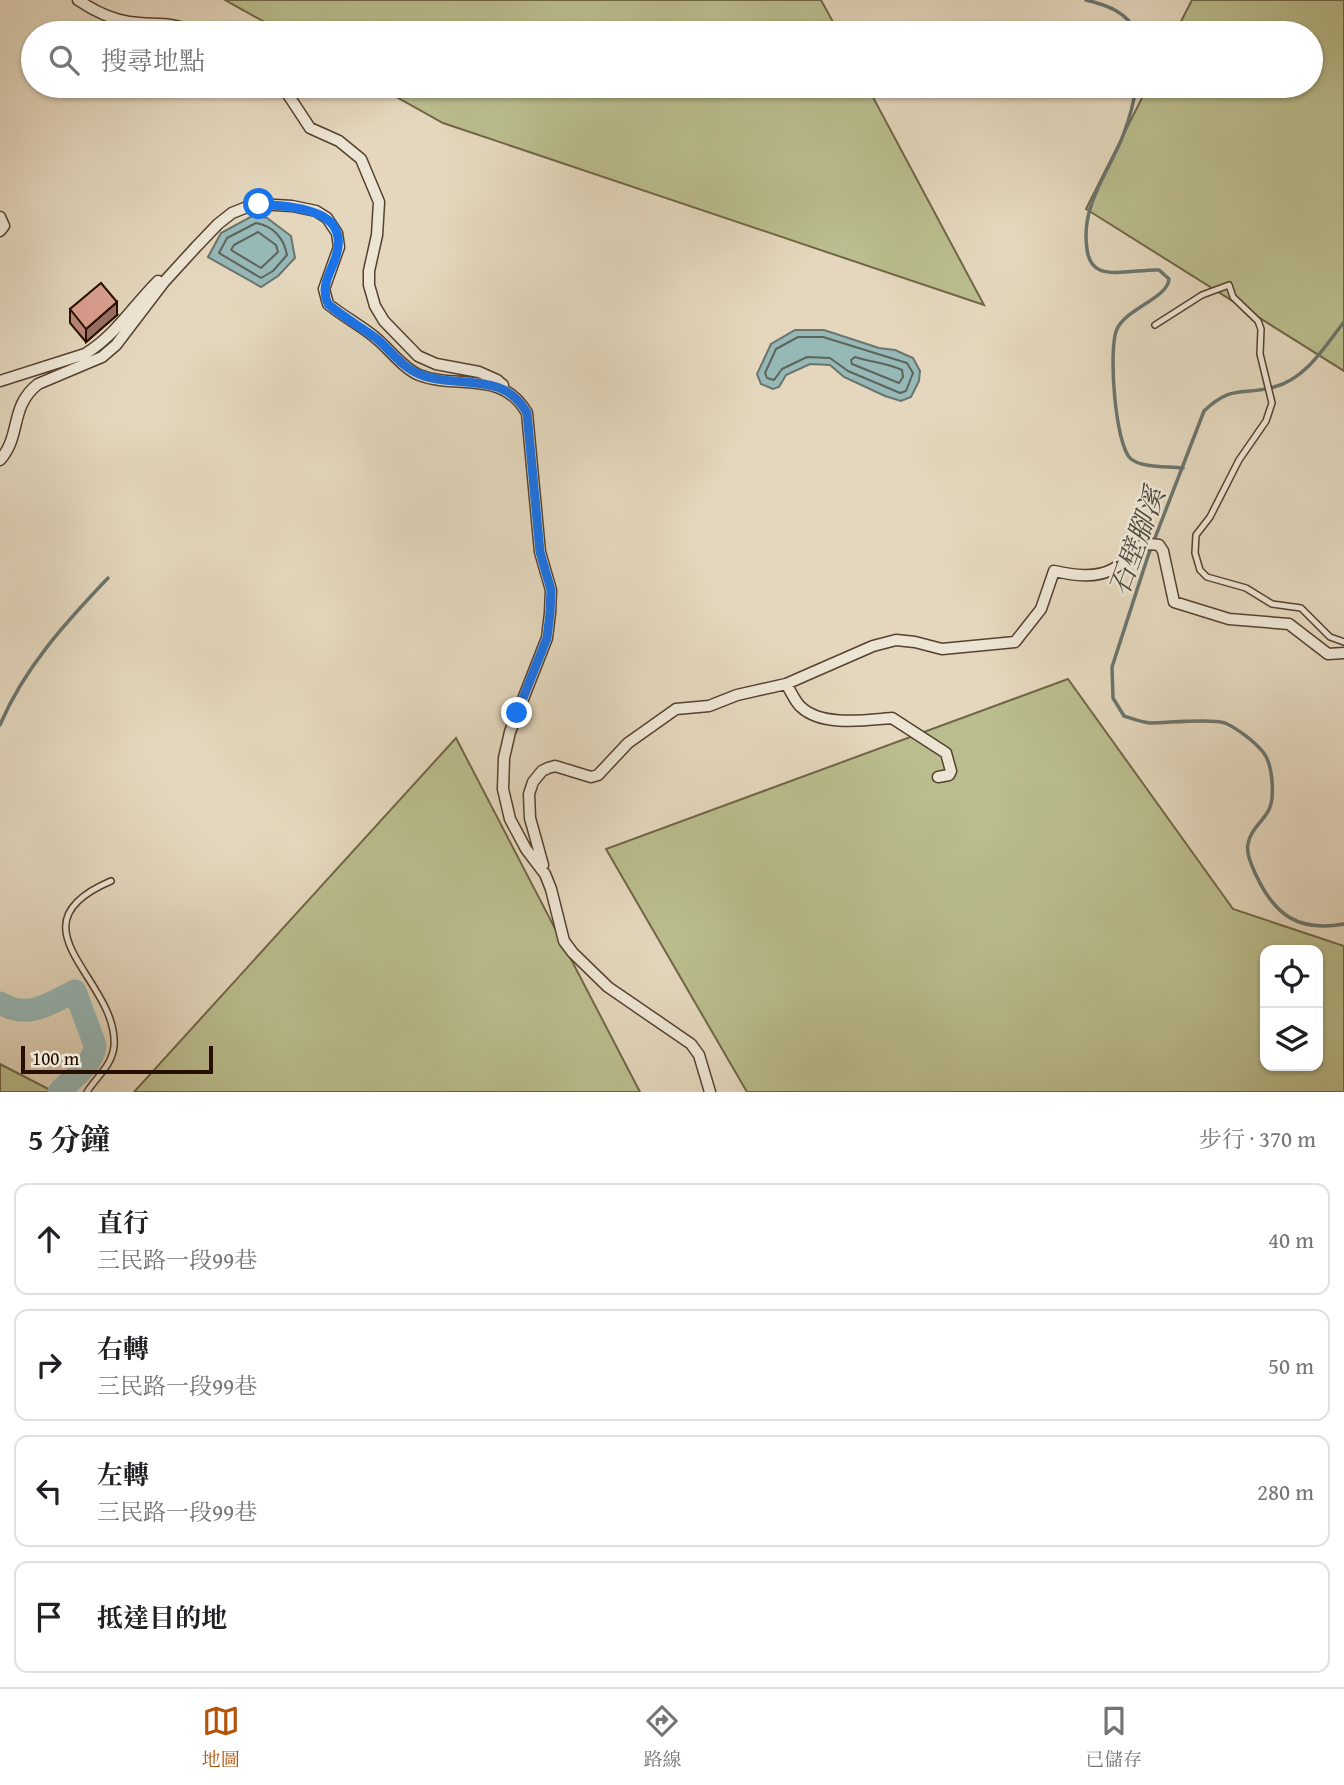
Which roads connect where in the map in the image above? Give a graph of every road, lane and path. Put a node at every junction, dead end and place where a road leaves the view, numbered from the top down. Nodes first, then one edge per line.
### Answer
1 (78, 0) edge
2 (125, 21) edge
3 (290, 98) edge
4 (0, 217) edge
5 (0, 231) edge
6 (175, 271) junction
7 (1155, 325) dead end
8 (0, 381) edge
9 (507, 390) junction
10 (0, 460) edge
11 (1344, 642) edge
12 (1344, 653) edge
13 (786, 684) junction
14 (938, 777) dead end
15 (545, 874) junction
16 (111, 881) dead end
17 (87, 1092) edge
18 (710, 1092) edge

1 - 2 street
3 - 9 street
4 - 5 street
6 - 8 street
6 - 9 street
6 - 10 street
7 - 11 lane
9 - 15 street
12 - 13 street
13 - 14 street
13 - 15 street
15 - 18 street
16 - 17 lane

